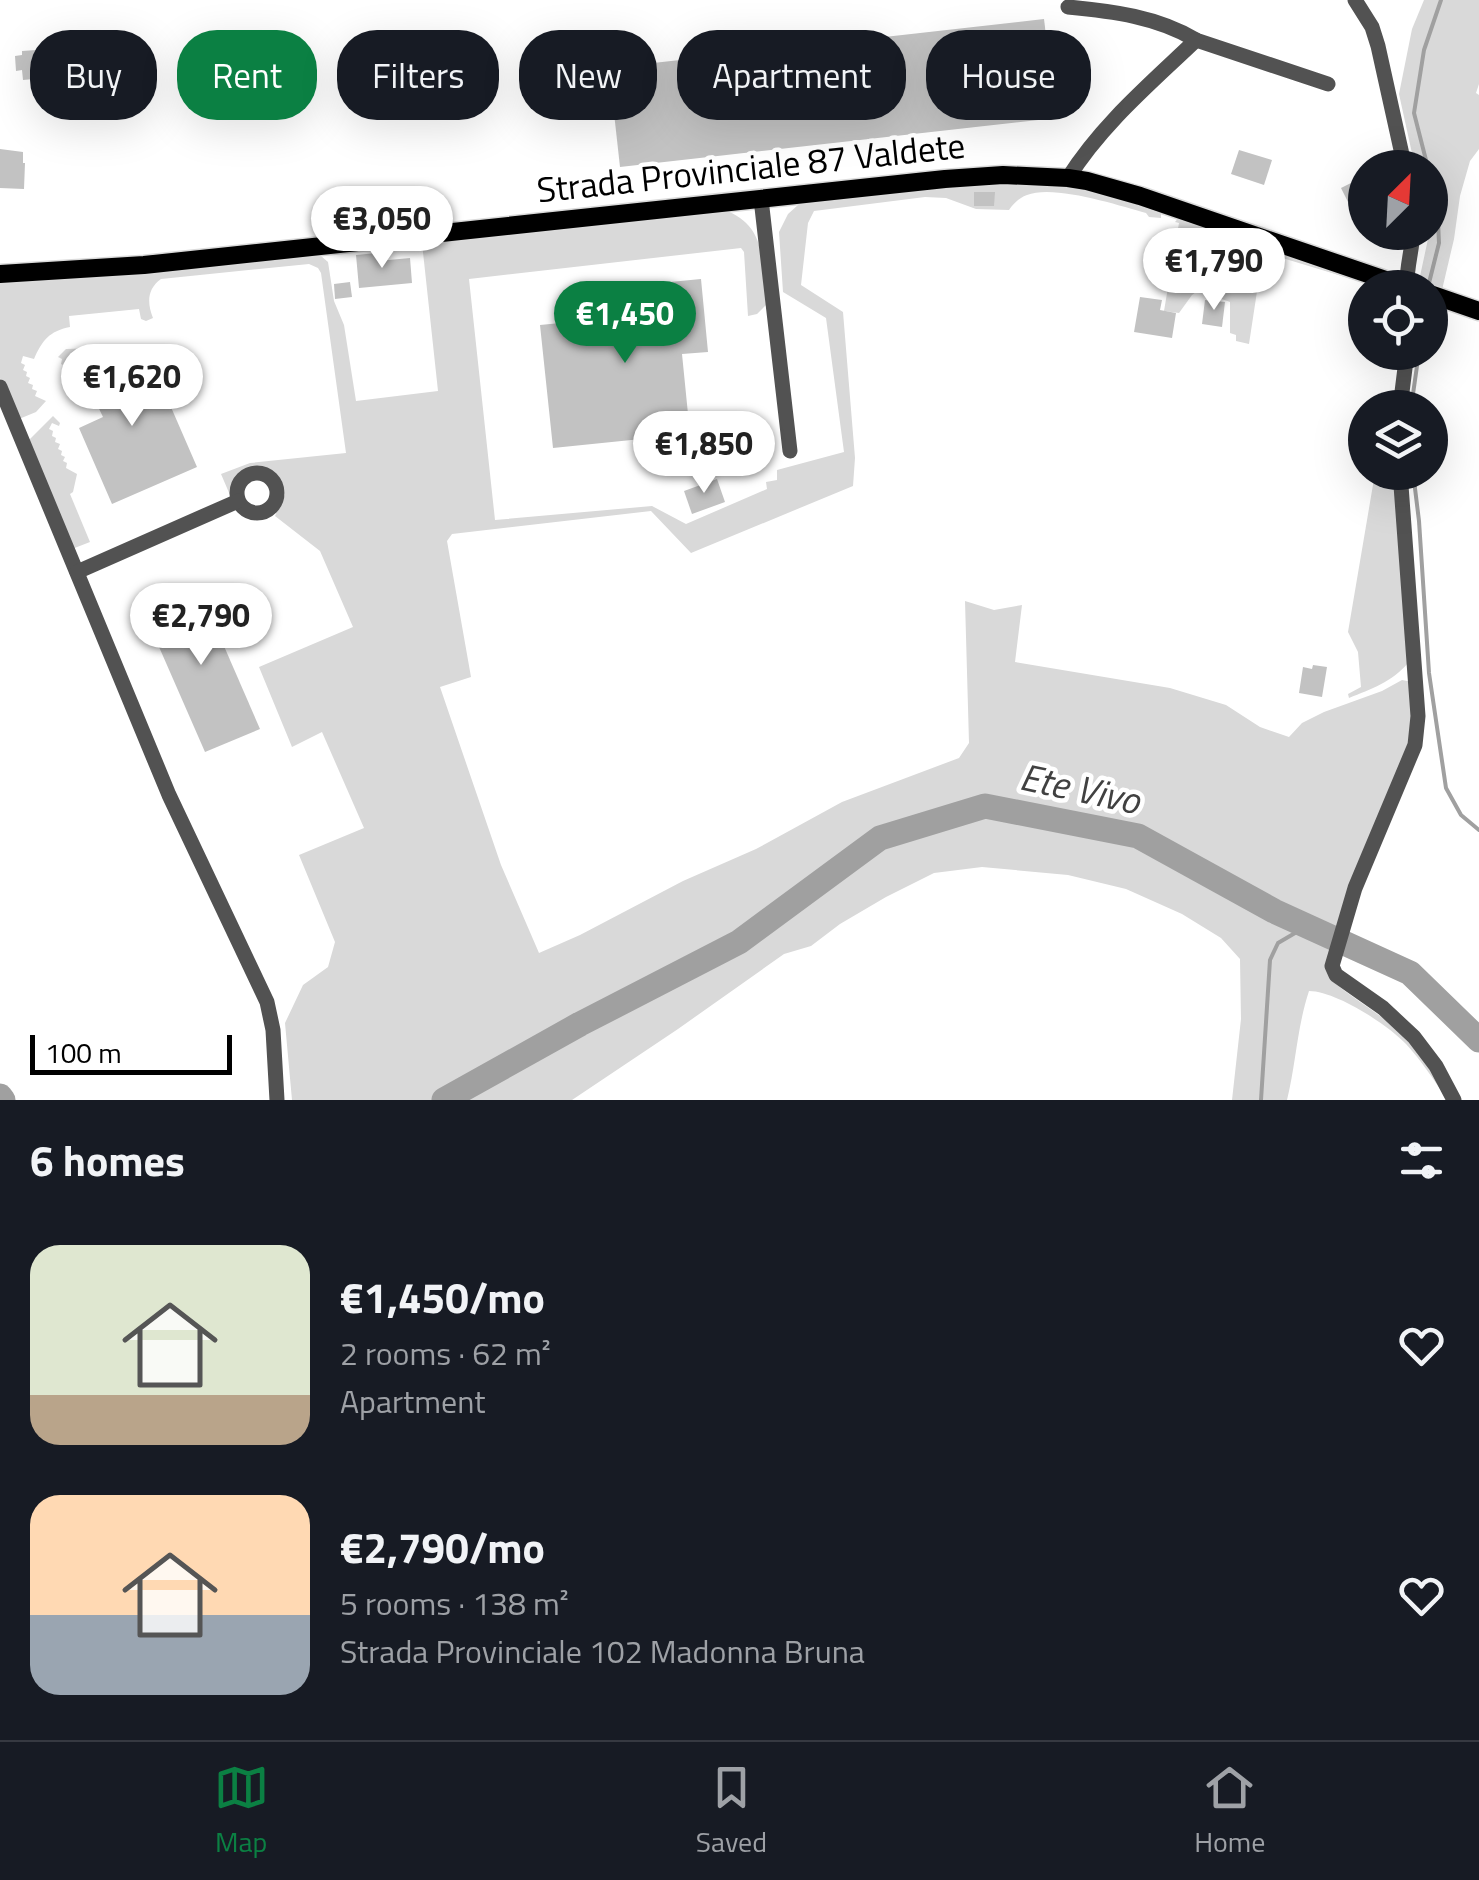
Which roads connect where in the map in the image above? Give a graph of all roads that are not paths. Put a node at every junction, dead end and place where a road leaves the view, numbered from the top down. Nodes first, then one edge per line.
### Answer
1 (1355, 0) edge
2 (1068, 7) dead end
3 (1196, 40) junction
4 (1328, 84) dead end
5 (1401, 150) edge
6 (1068, 178) junction
7 (762, 199) junction
8 (0, 264) edge
9 (1358, 270) edge
10 (23, 271) junction
11 (0, 274) edge
12 (1448, 300) edge
13 (1479, 310) edge
14 (0, 387) edge
15 (790, 450) dead end
16 (1401, 490) edge
17 (238, 501) dead end
18 (77, 572) junction
19 (277, 1100) edge
20 (1454, 1100) edge

1 - 5 street
2 - 3 street
3 - 4 street
3 - 6 street
6 - 7 main road, Strada Provinciale 87 Valdete
6 - 9 main road, Strada Provinciale 87 Valdete
7 - 10 main road, Strada Provinciale 87 Valdete
7 - 15 street
8 - 10 main road, Strada Provinciale 87 Valdete
10 - 11 main road, Strada Provinciale 87 Valdete
12 - 13 main road
14 - 18 street
16 - 20 street
17 - 18 street
18 - 19 street

